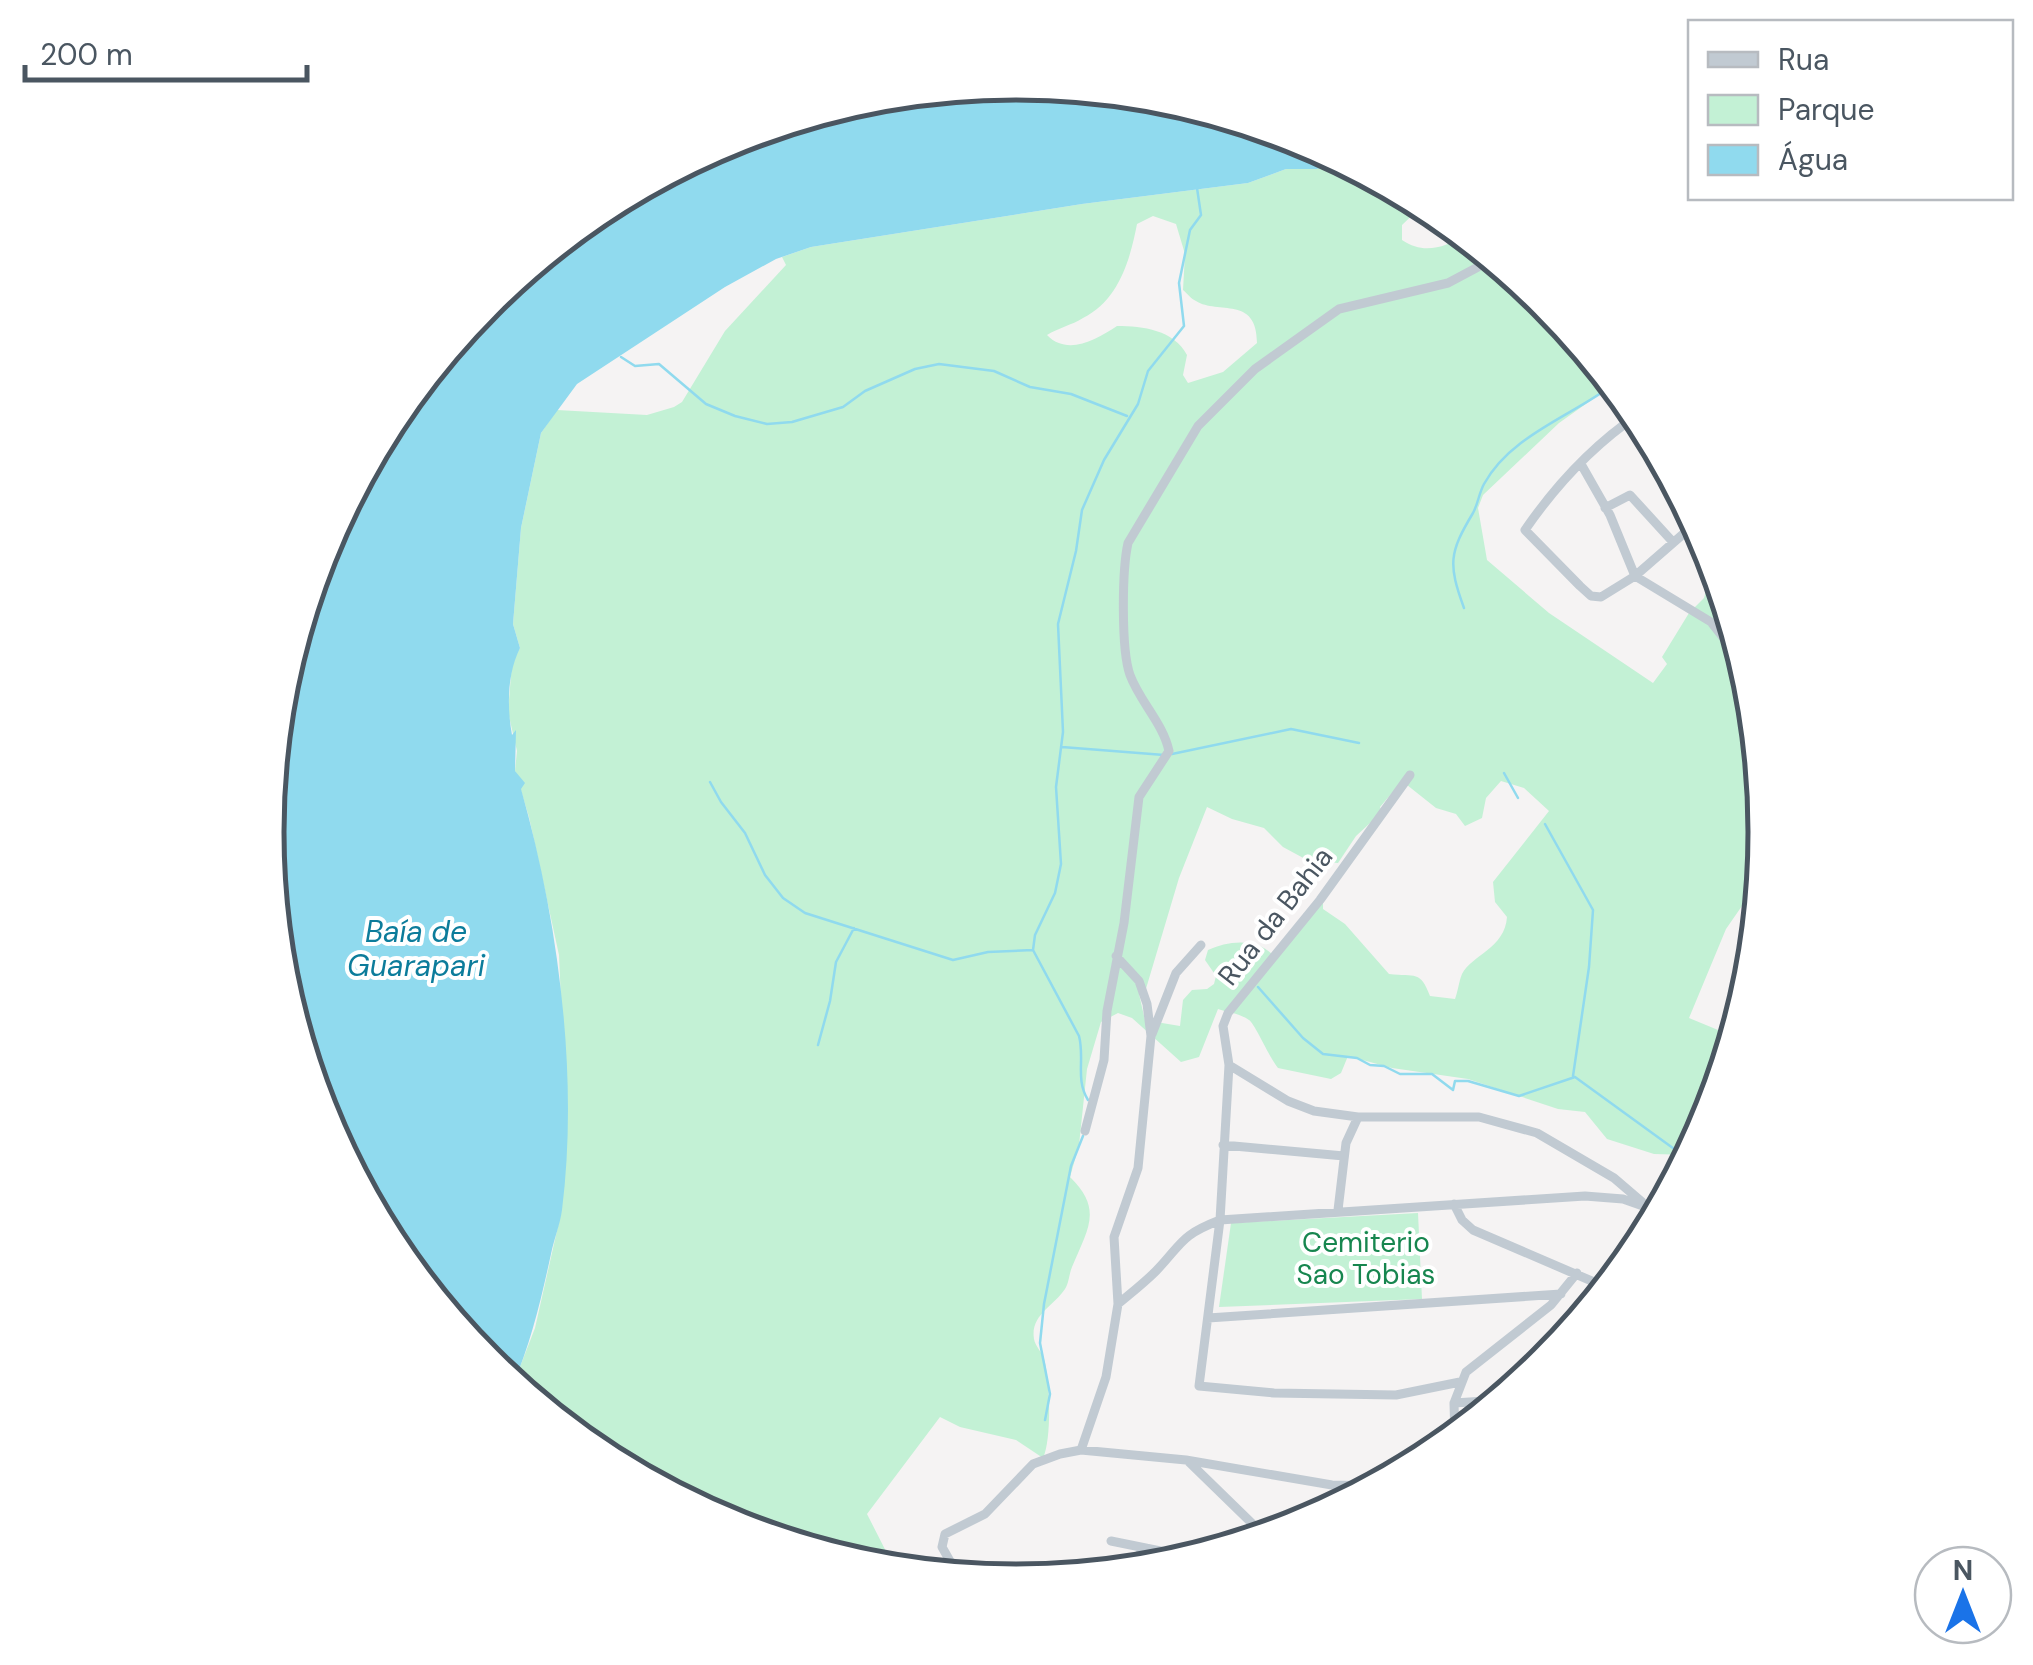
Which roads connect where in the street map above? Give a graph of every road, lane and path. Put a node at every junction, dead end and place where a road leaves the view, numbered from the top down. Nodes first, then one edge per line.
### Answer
1 (1480, 266) edge
2 (1625, 425) edge
3 (1581, 464) junction
4 (1606, 508) junction
5 (1684, 532) edge
6 (1672, 541) junction
7 (1635, 576) junction
8 (1722, 637) edge
9 (1410, 775) dead end
10 (1201, 945) dead end
11 (1116, 956) junction
12 (1151, 1036) junction
13 (1229, 1066) junction
14 (1358, 1118) junction
15 (1085, 1131) dead end
16 (1223, 1145) junction
17 (1344, 1156) junction
18 (1454, 1204) junction
19 (1646, 1206) edge
20 (1647, 1206) edge
21 (1338, 1210) junction
22 (1220, 1220) junction
23 (1577, 1273) junction
24 (1595, 1282) edge
25 (1561, 1294) junction
26 (1118, 1304) junction
27 (1208, 1318) junction
28 (1460, 1382) junction
29 (1477, 1402) edge
30 (1454, 1403) junction
31 (1454, 1419) edge
32 (1081, 1450) junction
33 (1186, 1460) junction
34 (1348, 1485) edge
35 (1254, 1525) edge
36 (1111, 1541) dead end
37 (1146, 1548) junction
38 (1160, 1551) edge
39 (1140, 1554) edge
40 (950, 1561) edge

1 - 11 street
2 - 3 street
3 - 4 street
3 - 7 street
4 - 6 street
4 - 7 street
5 - 6 street
6 - 7 street
7 - 8 street
9 - 13 street, Rua da Bahia
10 - 12 street
11 - 12 street
11 - 15 street
12 - 26 street
13 - 14 street
13 - 16 street, Rua da Bahia
14 - 17 street
14 - 20 street
16 - 17 street
16 - 22 street, Rua da Bahia
17 - 21 street
18 - 19 street
18 - 21 street
18 - 23 street
21 - 22 street
22 - 26 street
22 - 27 street, Rua da Bahia
23 - 24 street
23 - 25 street
25 - 27 street
25 - 28 street
26 - 32 street
27 - 28 street, Rua da Bahia
28 - 30 street
29 - 30 street
30 - 31 street
32 - 33 street
32 - 40 street
33 - 34 street
33 - 35 street
36 - 37 street
37 - 38 street
37 - 39 street

